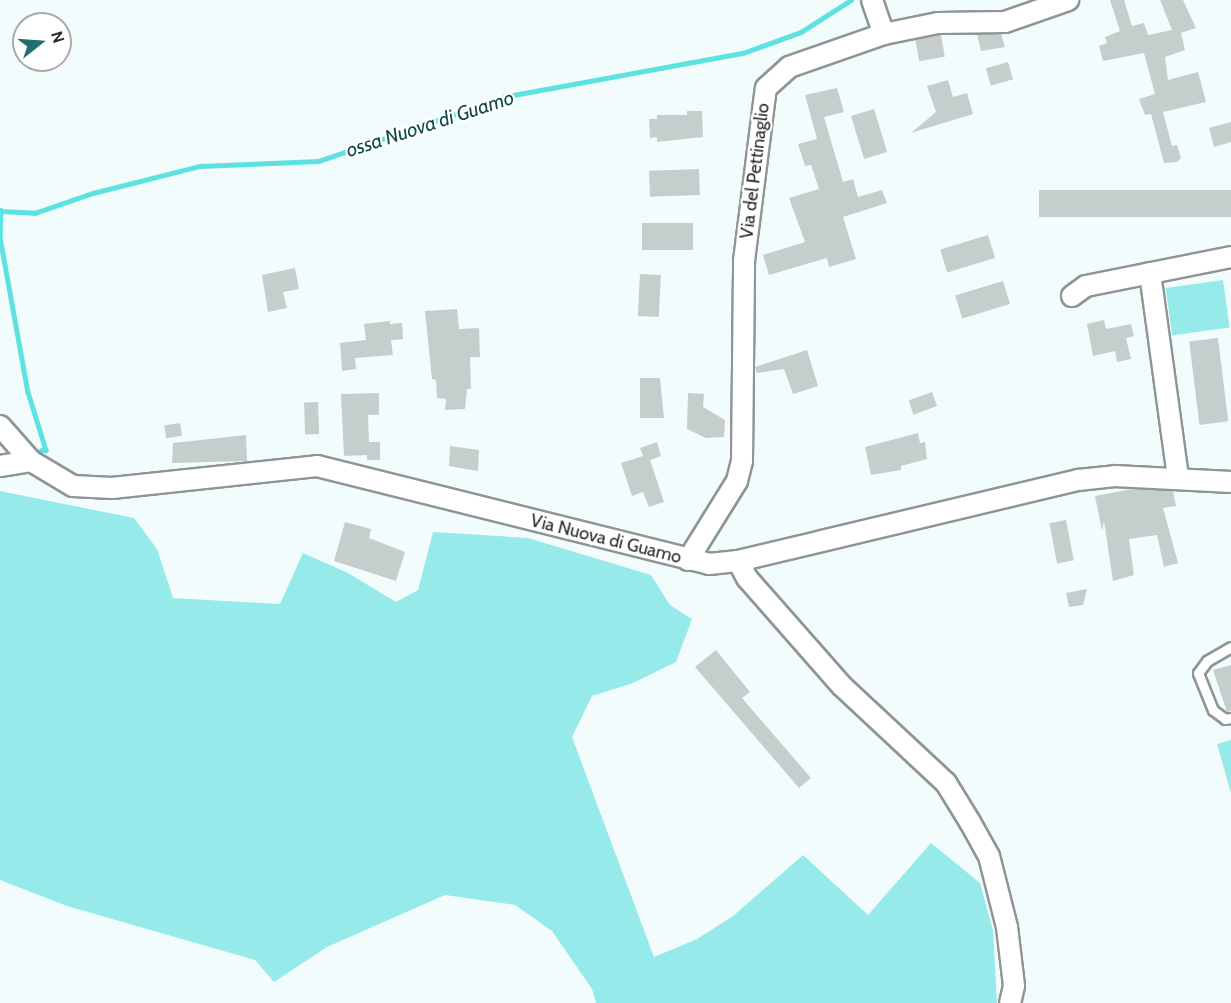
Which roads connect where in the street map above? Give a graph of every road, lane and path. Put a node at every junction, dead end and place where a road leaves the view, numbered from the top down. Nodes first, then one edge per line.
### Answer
1 (872, 0) edge
2 (1068, 0) edge
3 (884, 34) junction
4 (1231, 257) edge
5 (1150, 273) junction
6 (1072, 296) dead end
7 (0, 426) edge
8 (31, 460) junction
9 (0, 466) edge
10 (1178, 477) junction
11 (1231, 482) edge
12 (688, 560) junction
13 (738, 561) junction
14 (1231, 647) edge
15 (1231, 718) edge
16 (1010, 1003) edge

1 - 3 street
2 - 3 street, Via del Pettinaglio
3 - 12 street, Via del Pettinaglio
4 - 5 street
5 - 6 street
5 - 10 street
7 - 8 street, Via Nuova di Guamo
8 - 9 street
8 - 12 street, Via Nuova di Guamo
10 - 11 street, Via Nuova di Guamo
10 - 13 street, Via Nuova di Guamo
12 - 13 street, Via Nuova di Guamo
13 - 16 street
14 - 15 lane

